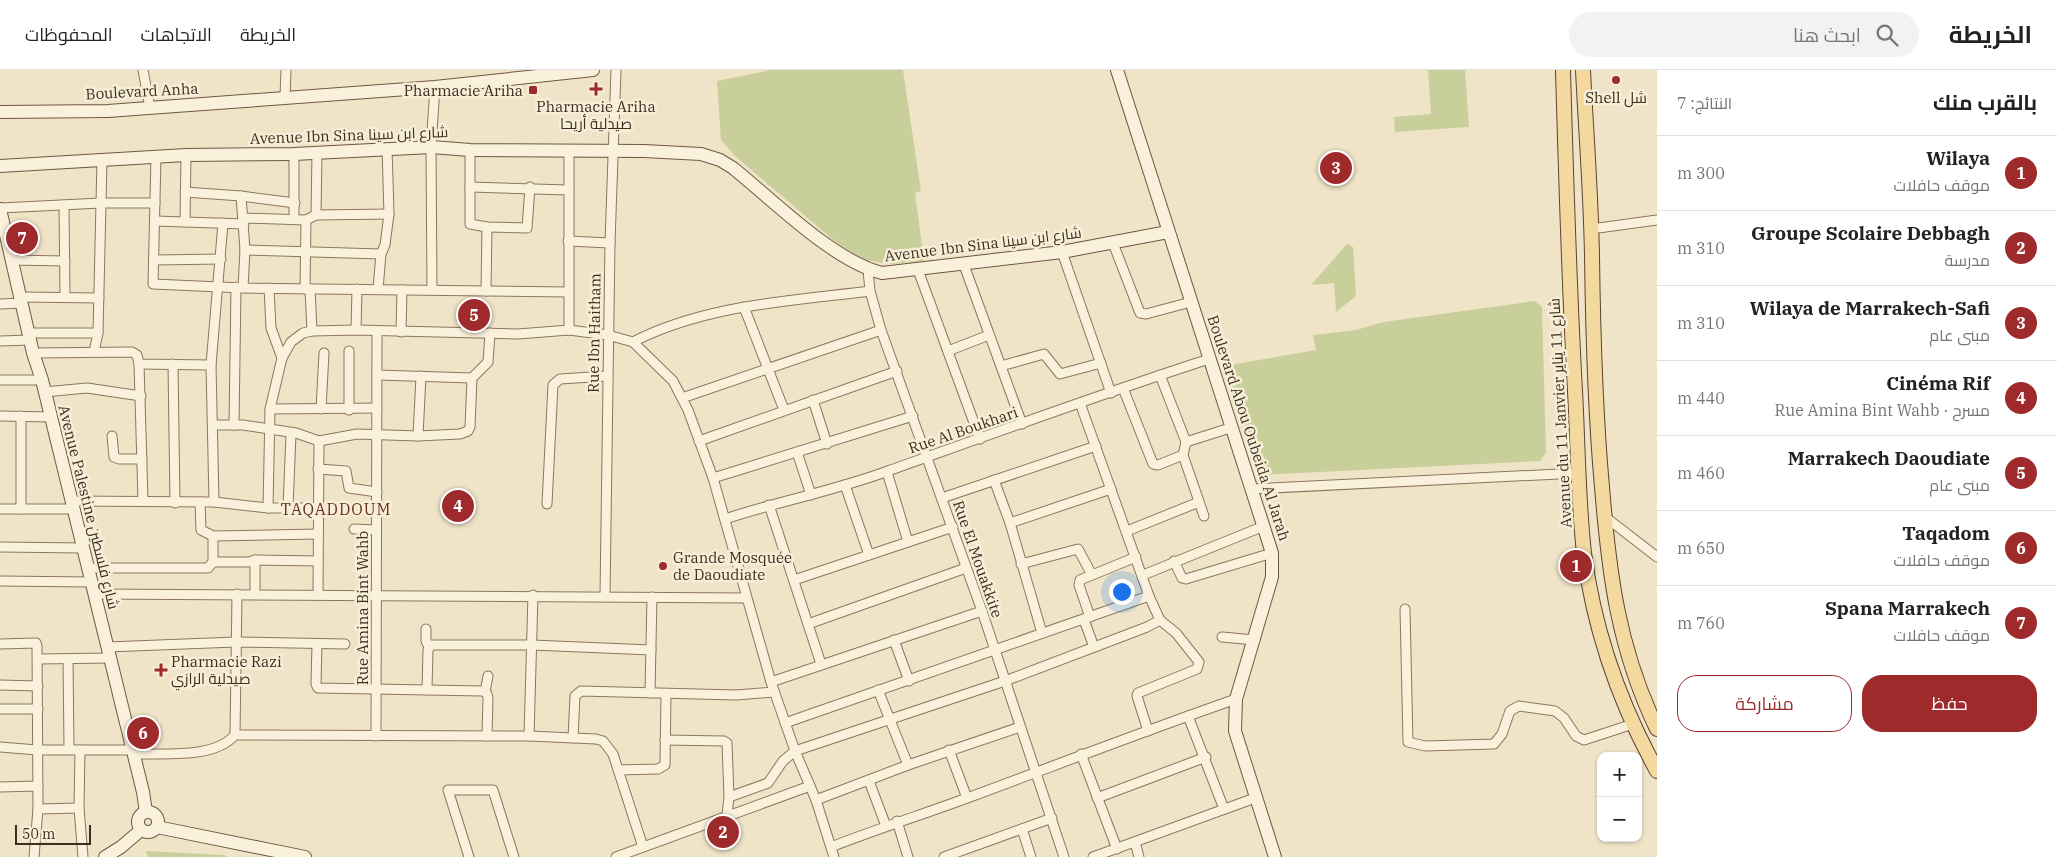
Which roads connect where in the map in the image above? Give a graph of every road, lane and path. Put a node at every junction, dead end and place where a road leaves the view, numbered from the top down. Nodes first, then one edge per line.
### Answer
1 (143, 70) edge
2 (286, 70) edge
3 (592, 70) edge
4 (616, 70) edge
5 (1117, 70) edge
6 (1562, 70) edge
7 (1583, 70) edge
8 (435, 88) junction
9 (285, 98) junction
10 (150, 108) junction
11 (3, 114) edge
12 (431, 147) junction
13 (387, 148) junction
14 (470, 150) junction
15 (614, 151) junction
16 (569, 152) junction
17 (317, 153) junction
18 (294, 154) junction
19 (186, 155) junction
20 (156, 157) junction
21 (102, 160) junction
22 (0, 166) edge
23 (470, 187) junction
24 (530, 188) junction
25 (569, 190) junction
26 (184, 192) junction
27 (241, 196) junction
28 (101, 203) junction
29 (155, 203) junction
30 (295, 203) junction
31 (64, 205) junction
32 (0, 209) edge
33 (389, 214) junction
34 (316, 215) junction
35 (294, 219) junction
36 (306, 220) junction
37 (1657, 220) edge
38 (155, 221) junction
39 (244, 221) junction
40 (186, 222) junction
41 (223, 223) junction
42 (487, 227) junction
43 (1591, 229) junction
44 (1168, 232) junction
45 (568, 241) junction
46 (610, 243) junction
47 (1113, 244) junction
48 (245, 250) junction
49 (306, 252) junction
50 (1062, 252) junction
51 (381, 254) junction
52 (221, 259) junction
53 (12, 260) junction
54 (154, 260) junction
55 (65, 261) junction
56 (964, 265) junction
57 (868, 270) junction
58 (918, 270) junction
59 (217, 287) junction
60 (239, 288) junction
61 (269, 288) junction
62 (308, 289) junction
63 (357, 289) junction
64 (378, 289) junction
65 (402, 290) junction
66 (432, 290) junction
67 (486, 291) junction
68 (870, 291) junction
69 (568, 292) junction
70 (65, 298) junction
71 (99, 298) junction
72 (22, 300) junction
73 (1190, 302) junction
74 (0, 304) edge
75 (744, 307) junction
76 (356, 330) junction
77 (569, 330) junction
78 (881, 330) junction
79 (312, 331) junction
80 (377, 331) junction
81 (401, 332) junction
82 (98, 333) junction
83 (490, 333) junction
84 (989, 334) junction
85 (608, 335) junction
86 (0, 341) edge
87 (31, 342) junction
88 (633, 342) junction
89 (349, 351) dead end
90 (948, 351) junction
91 (94, 352) junction
92 (324, 353) dead end
93 (282, 358) junction
94 (1209, 359) junction
95 (1101, 363) junction
96 (139, 364) junction
97 (173, 364) junction
98 (211, 365) junction
99 (1001, 366) junction
100 (769, 369) junction
101 (897, 371) junction
102 (377, 375) junction
103 (1160, 375) junction
104 (421, 376) junction
105 (607, 376) junction
106 (472, 378) junction
107 (0, 380) edge
108 (43, 386) junction
109 (1123, 388) junction
110 (1111, 392) junction
111 (141, 396) junction
112 (682, 398) junction
113 (813, 400) junction
114 (1080, 403) junction
115 (377, 408) junction
116 (270, 409) junction
117 (321, 409) junction
118 (350, 410) junction
119 (784, 410) junction
120 (0, 416) edge
121 (21, 416) junction
122 (913, 416) junction
123 (51, 417) junction
124 (1022, 424) junction
125 (214, 425) junction
126 (234, 425) junction
127 (1230, 428) junction
128 (270, 430) junction
129 (292, 434) junction
130 (112, 436) dead end
131 (377, 436) junction
132 (418, 436) junction
133 (980, 439) junction
134 (319, 441) junction
135 (698, 441) junction
136 (1186, 442) junction
137 (827, 444) junction
138 (1096, 446) junction
139 (797, 452) junction
140 (1183, 455) junction
141 (927, 456) junction
142 (142, 459) junction
143 (318, 469) junction
144 (887, 472) junction
145 (1579, 473) junction
146 (714, 478) junction
147 (994, 480) junction
148 (845, 485) junction
149 (1111, 489) junction
150 (1252, 489) junction
151 (377, 492) junction
152 (811, 495) junction
153 (942, 498) junction
154 (143, 501) junction
155 (200, 502) junction
156 (214, 502) junction
157 (1199, 502) junction
158 (175, 503) junction
159 (547, 504) dead end
160 (72, 505) junction
161 (769, 505) junction
162 (268, 508) junction
163 (288, 508) junction
164 (318, 508) junction
165 (0, 509) edge
166 (22, 509) junction
167 (1604, 515) junction
168 (1204, 516) dead end
169 (725, 519) junction
170 (1010, 523) junction
171 (1264, 526) junction
172 (953, 527) junction
173 (354, 529) dead end
174 (376, 530) junction
175 (1127, 531) junction
176 (318, 534) junction
177 (213, 536) junction
178 (908, 542) junction
179 (0, 547) edge
180 (83, 548) junction
181 (1272, 554) junction
182 (869, 555) junction
183 (1136, 557) junction
184 (1657, 557) edge
185 (255, 560) junction
186 (318, 561) junction
187 (1174, 561) junction
188 (212, 562) junction
189 (1021, 564) junction
190 (88, 568) junction
191 (966, 568) junction
192 (1092, 574) junction
193 (1143, 575) junction
194 (794, 580) junction
195 (0, 581) edge
196 (93, 588) junction
197 (238, 594) junction
198 (255, 594) junction
199 (318, 594) junction
200 (376, 595) junction
201 (532, 595) junction
202 (605, 596) junction
203 (1150, 596) junction
204 (652, 597) junction
205 (746, 598) junction
206 (1404, 609) dead end
207 (982, 611) junction
208 (1087, 618) junction
209 (1160, 620) junction
210 (808, 624) junction
211 (426, 629) dead end
212 (1042, 633) junction
213 (1222, 636) dead end
214 (894, 640) junction
215 (1255, 640) junction
216 (236, 642) junction
217 (0, 644) edge
218 (317, 644) junction
219 (345, 644) dead end
220 (532, 644) junction
221 (429, 647) junction
222 (1094, 647) junction
223 (651, 650) junction
224 (996, 650) junction
225 (109, 653) junction
226 (38, 659) junction
227 (68, 659) junction
228 (821, 664) junction
229 (488, 676) dead end
230 (909, 681) junction
231 (1005, 681) junction
232 (770, 682) junction
233 (0, 685) edge
234 (38, 686) junction
235 (376, 689) junction
236 (427, 690) junction
237 (878, 690) junction
238 (485, 692) junction
239 (774, 692) junction
240 (650, 693) junction
241 (666, 694) junction
242 (1236, 699) junction
243 (0, 709) edge
244 (38, 709) junction
245 (1188, 716) junction
246 (888, 720) junction
247 (786, 723) junction
248 (1633, 724) junction
249 (1020, 728) junction
250 (1657, 729) edge
251 (1148, 731) junction
252 (235, 735) junction
253 (376, 736) junction
254 (486, 736) junction
255 (529, 736) junction
256 (573, 738) junction
257 (665, 740) junction
258 (0, 746) edge
259 (69, 749) junction
260 (37, 750) junction
261 (80, 750) junction
262 (949, 750) junction
263 (795, 751) junction
264 (133, 752) junction
265 (1081, 754) junction
266 (1206, 757) junction
267 (908, 765) junction
268 (618, 770) junction
269 (1657, 771) edge
270 (1035, 773) junction
271 (869, 780) junction
272 (38, 786) junction
273 (810, 786) junction
274 (0, 787) edge
275 (729, 797) junction
276 (968, 798) junction
277 (1097, 798) junction
278 (1255, 798) junction
279 (816, 800) junction
280 (38, 808) junction
281 (79, 808) junction
282 (1224, 809) junction
283 (146, 812) junction
284 (727, 815) junction
285 (1052, 818) junction
286 (897, 821) junction
287 (886, 826) junction
288 (158, 827) junction
289 (1022, 829) junction
290 (141, 830) junction
291 (1135, 842) junction
292 (643, 847) junction
293 (831, 847) junction
294 (1117, 849) junction
295 (34, 857) edge
296 (83, 857) edge
297 (105, 857) edge
298 (305, 857) edge
299 (469, 857) edge
300 (514, 857) edge
301 (616, 857) edge
302 (834, 857) edge
303 (908, 857) edge
304 (944, 857) edge
305 (1031, 857) edge
306 (1064, 857) edge
307 (1093, 857) edge
308 (1139, 857) edge
309 (1275, 857) edge

1 - 10 street
2 - 9 street
3 - 8 street, Boulevard Anha
4 - 15 street, Rue Ibn Haitham
5 - 44 street, Boulevard Abou Oubeida Al Jarah
6 - 145 main road, Avenue du 11 Janvier شارع 11 يناير
7 - 43 main road
8 - 9 street, Boulevard Anha
8 - 12 street
9 - 10 street, Boulevard Anha
10 - 11 street, Boulevard Anha
12 - 13 street, Avenue Ibn Sina شارع ابن سينا
12 - 14 street, Avenue Ibn Sina شارع ابن سينا
12 - 66 street
13 - 17 street, Avenue Ibn Sina شارع ابن سينا
13 - 33 street
14 - 16 street, Avenue Ibn Sina شارع ابن سينا
14 - 23 street
15 - 16 street, Avenue Ibn Sina شارع ابن سينا
15 - 46 street, Rue Ibn Haitham
15 - 57 street, Avenue Ibn Sina شارع ابن سينا
16 - 25 street
17 - 18 street, Avenue Ibn Sina شارع ابن سينا
17 - 34 street
18 - 19 street, Avenue Ibn Sina شارع ابن سينا
18 - 30 street
19 - 20 street, Avenue Ibn Sina شارع ابن سينا
19 - 26 street
20 - 21 street, Avenue Ibn Sina شارع ابن سينا
20 - 29 street
21 - 22 street, Avenue Ibn Sina شارع ابن سينا
21 - 28 street
23 - 24 street
23 - 42 street
24 - 25 street
24 - 42 street
25 - 45 street
26 - 27 street
26 - 40 street
27 - 30 street
27 - 39 street
28 - 29 street
28 - 31 street
28 - 71 street
29 - 38 street
30 - 35 street
31 - 32 street
31 - 55 street
32 - 53 street, Avenue Palestine شارع فلسطين
33 - 34 street
33 - 51 street
34 - 36 street
35 - 36 street
35 - 39 street
36 - 49 street
37 - 43 street
38 - 40 street
38 - 54 street
39 - 41 street
39 - 48 street
40 - 41 street
41 - 52 street
42 - 67 street
43 - 167 main road
44 - 47 street, Avenue Ibn Sina شارع ابن سينا
44 - 73 street, Boulevard Abou Oubeida Al Jarah
45 - 46 street
45 - 69 street
46 - 85 street, Rue Ibn Haitham
47 - 50 street, Avenue Ibn Sina شارع ابن سينا
47 - 73 street
48 - 49 street
48 - 60 street
49 - 51 street
49 - 62 street
50 - 56 street, Avenue Ibn Sina شارع ابن سينا
50 - 95 street
51 - 64 street
52 - 54 street
52 - 59 street
53 - 55 street
53 - 72 street, Avenue Palestine شارع فلسطين
54 - 59 street
55 - 70 street
56 - 58 street, Avenue Ibn Sina شارع ابن سينا
56 - 84 street
57 - 58 street, Avenue Ibn Sina شارع ابن سينا
57 - 68 street, Rue El Mouakkite
58 - 90 street
59 - 60 street
59 - 98 street
60 - 61 street
60 - 126 street
61 - 62 street
61 - 93 street
62 - 63 street
62 - 79 street
63 - 64 street
63 - 76 street
64 - 65 street
65 - 66 street
65 - 81 street
66 - 67 street
67 - 69 street
68 - 75 street
68 - 78 street, Rue El Mouakkite
69 - 77 street
70 - 71 street
70 - 72 street
71 - 82 street
72 - 74 street
72 - 87 street, Avenue Palestine شارع فلسطين
73 - 94 street, Boulevard Abou Oubeida Al Jarah
75 - 88 street
75 - 100 street
76 - 79 street
76 - 80 street
77 - 83 street
77 - 85 street
78 - 100 street
78 - 101 street, Rue El Mouakkite
79 - 93 street
80 - 81 street
80 - 102 street, Rue Amina Bint Wahb
81 - 83 street
82 - 87 street
82 - 91 street
83 - 106 street
84 - 90 street
84 - 99 street
85 - 88 street
85 - 105 street, Rue Ibn Haitham
86 - 87 street
87 - 91 street
87 - 108 street, Avenue Palestine شارع فلسطين
88 - 112 street
89 - 118 street
90 - 133 street
91 - 96 street
92 - 117 street
93 - 116 street
94 - 103 street, Rue Al Boukhari
94 - 127 street, Boulevard Abou Oubeida Al Jarah
95 - 99 street
95 - 110 street
96 - 97 street
96 - 111 street
97 - 98 street
97 - 158 street
98 - 125 street
99 - 124 street
100 - 112 street
100 - 119 street
101 - 113 street
101 - 122 street, Rue El Mouakkite
102 - 104 street
102 - 115 street, Rue Amina Bint Wahb
103 - 109 street, Rue Al Boukhari
103 - 136 street
104 - 106 street
104 - 132 street
105 - 159 street
105 - 202 street, Rue Ibn Haitham
106 - 132 street
107 - 108 street
108 - 111 street
108 - 123 street, Avenue Palestine شارع فلسطين
109 - 110 street, Rue Al Boukhari
109 - 140 street
110 - 114 street, Rue Al Boukhari
111 - 142 street
112 - 135 street
113 - 119 street
113 - 137 street
114 - 124 street, Rue Al Boukhari
114 - 138 street
115 - 118 street
115 - 131 street, Rue Amina Bint Wahb
116 - 117 street
116 - 128 street
117 - 118 street
119 - 135 street
120 - 121 street
121 - 123 street
121 - 166 street
122 - 137 street
122 - 141 street, Rue El Mouakkite
123 - 160 street, Avenue Palestine شارع فلسطين
124 - 133 street, Rue Al Boukhari
125 - 126 street
125 - 156 street
126 - 128 street
127 - 136 street
127 - 150 street, Boulevard Abou Oubeida Al Jarah
128 - 129 street
128 - 162 street
129 - 134 street
129 - 163 street
130 - 142 street
131 - 132 street
131 - 134 street
131 - 151 street, Rue Amina Bint Wahb
133 - 141 street, Rue Al Boukhari
134 - 143 street
135 - 146 street
136 - 140 street
137 - 139 street
138 - 147 street
138 - 149 street
139 - 146 street
139 - 152 street
140 - 157 street
141 - 144 street, Rue Al Boukhari
141 - 153 street, Rue El Mouakkite
142 - 154 street
143 - 151 street
143 - 164 street
144 - 148 street, Rue Al Boukhari
144 - 178 street
145 - 150 street
145 - 248 main road, Avenue du 11 Janvier شارع 11 يناير
146 - 169 street
147 - 153 street
147 - 170 street
148 - 152 street, Rue Al Boukhari
148 - 182 street
149 - 170 street
149 - 175 street
150 - 171 street, Boulevard Abou Oubeida Al Jarah
151 - 174 street, Rue Amina Bint Wahb
152 - 161 street, Rue Al Boukhari
153 - 172 street, Rue El Mouakkite
154 - 158 street
154 - 160 street
155 - 156 street
155 - 158 street
155 - 177 street
156 - 162 street
157 - 168 street
157 - 175 street
160 - 166 street
160 - 180 street, Avenue Palestine شارع فلسطين
161 - 169 street, Rue Al Boukhari
161 - 194 street
162 - 163 street
163 - 164 street
164 - 176 street
165 - 166 street
167 - 184 street
167 - 250 main road
169 - 205 street
170 - 189 street
171 - 181 street, Boulevard Abou Oubeida Al Jarah
171 - 187 street
172 - 178 street
172 - 191 street, Rue El Mouakkite
173 - 174 street
174 - 200 street, Rue Amina Bint Wahb
175 - 183 street
176 - 177 street
176 - 186 street
177 - 188 street
178 - 182 street
179 - 180 street
180 - 190 street, Avenue Palestine شارع فلسطين
181 - 187 street
181 - 215 street, Boulevard Abou Oubeida Al Jarah
182 - 194 street
183 - 192 street
183 - 193 street
185 - 186 street
185 - 188 street
185 - 198 street
186 - 199 street
187 - 193 street
188 - 190 street
189 - 192 street
189 - 212 street
190 - 196 street, Avenue Palestine شارع فلسطين
191 - 207 street, Rue El Mouakkite
191 - 210 street
192 - 208 street
193 - 203 street
194 - 210 street
195 - 196 street
196 - 197 street
196 - 225 street, Avenue Palestine شارع فلسطين
197 - 198 street
197 - 216 street
198 - 199 street
199 - 200 street
200 - 201 street
200 - 235 street, Rue Amina Bint Wahb
201 - 202 street
201 - 220 street
202 - 204 street
203 - 208 street
203 - 209 street
204 - 205 street
204 - 223 street
205 - 232 street
206 - 248 street
207 - 214 street
207 - 224 street, Rue El Mouakkite
208 - 212 street
208 - 222 street
209 - 222 street
209 - 251 street
210 - 228 street
211 - 221 street
212 - 224 street
213 - 215 street
214 - 228 street
214 - 230 street
215 - 242 street, Boulevard Abou Oubeida Al Jarah
216 - 218 street
216 - 225 street
216 - 252 street
217 - 226 street
218 - 219 street
218 - 235 street
220 - 221 street
220 - 223 street
220 - 255 street
221 - 236 street
222 - 231 street
223 - 240 street
224 - 230 street
224 - 231 street, Rue El Mouakkite
225 - 227 street
225 - 264 street, Avenue Palestine شارع فلسطين
226 - 227 street
226 - 234 street
227 - 259 street
228 - 232 street
229 - 238 street
230 - 237 street
231 - 246 street
231 - 249 street, Rue El Mouakkite
232 - 239 street
233 - 234 street
234 - 244 street
235 - 236 street
235 - 253 street, Rue Amina Bint Wahb
236 - 238 street
237 - 246 street
237 - 247 street
238 - 254 street
239 - 241 street
239 - 247 street
240 - 241 street
240 - 256 street
241 - 257 street
242 - 245 street
242 - 278 street, Boulevard Abou Oubeida Al Jarah
243 - 244 street
244 - 260 street
245 - 251 street
245 - 266 street
246 - 263 street
246 - 267 street
247 - 263 street
248 - 269 main road, Avenue du 11 Janvier شارع 11 يناير
249 - 262 street
249 - 270 street, Rue El Mouakkite
251 - 265 street
252 - 253 street
252 - 264 street
253 - 254 street
254 - 255 street
255 - 256 street
256 - 268 street
257 - 268 street
257 - 275 street
258 - 260 street
259 - 260 street
259 - 261 street
260 - 272 street
261 - 264 street
261 - 281 street
262 - 267 street
262 - 276 street
263 - 273 street
263 - 275 street
264 - 283 street, Avenue Palestine شارع فلسطين
265 - 270 street
265 - 277 street
266 - 277 street
266 - 282 street
267 - 271 street
268 - 292 street
270 - 276 street
270 - 285 street, Rue El Mouakkite
271 - 279 street
271 - 287 street
272 - 274 street
272 - 280 street
273 - 279 street
273 - 284 street
275 - 284 street
276 - 286 street
277 - 294 street
278 - 282 street
278 - 309 street, Boulevard Abou Oubeida Al Jarah
279 - 293 street
280 - 281 street
280 - 295 street
281 - 296 street
282 - 291 street
283 - 288 street
283 - 290 street
284 - 292 street
285 - 289 street
285 - 306 street, Rue El Mouakkite
286 - 287 street
286 - 303 street
287 - 293 street
288 - 290 street
288 - 298 street
289 - 304 street
289 - 305 street
290 - 297 street
291 - 294 street
291 - 308 street
292 - 301 street
293 - 302 street
294 - 307 street
299 - 300 street

